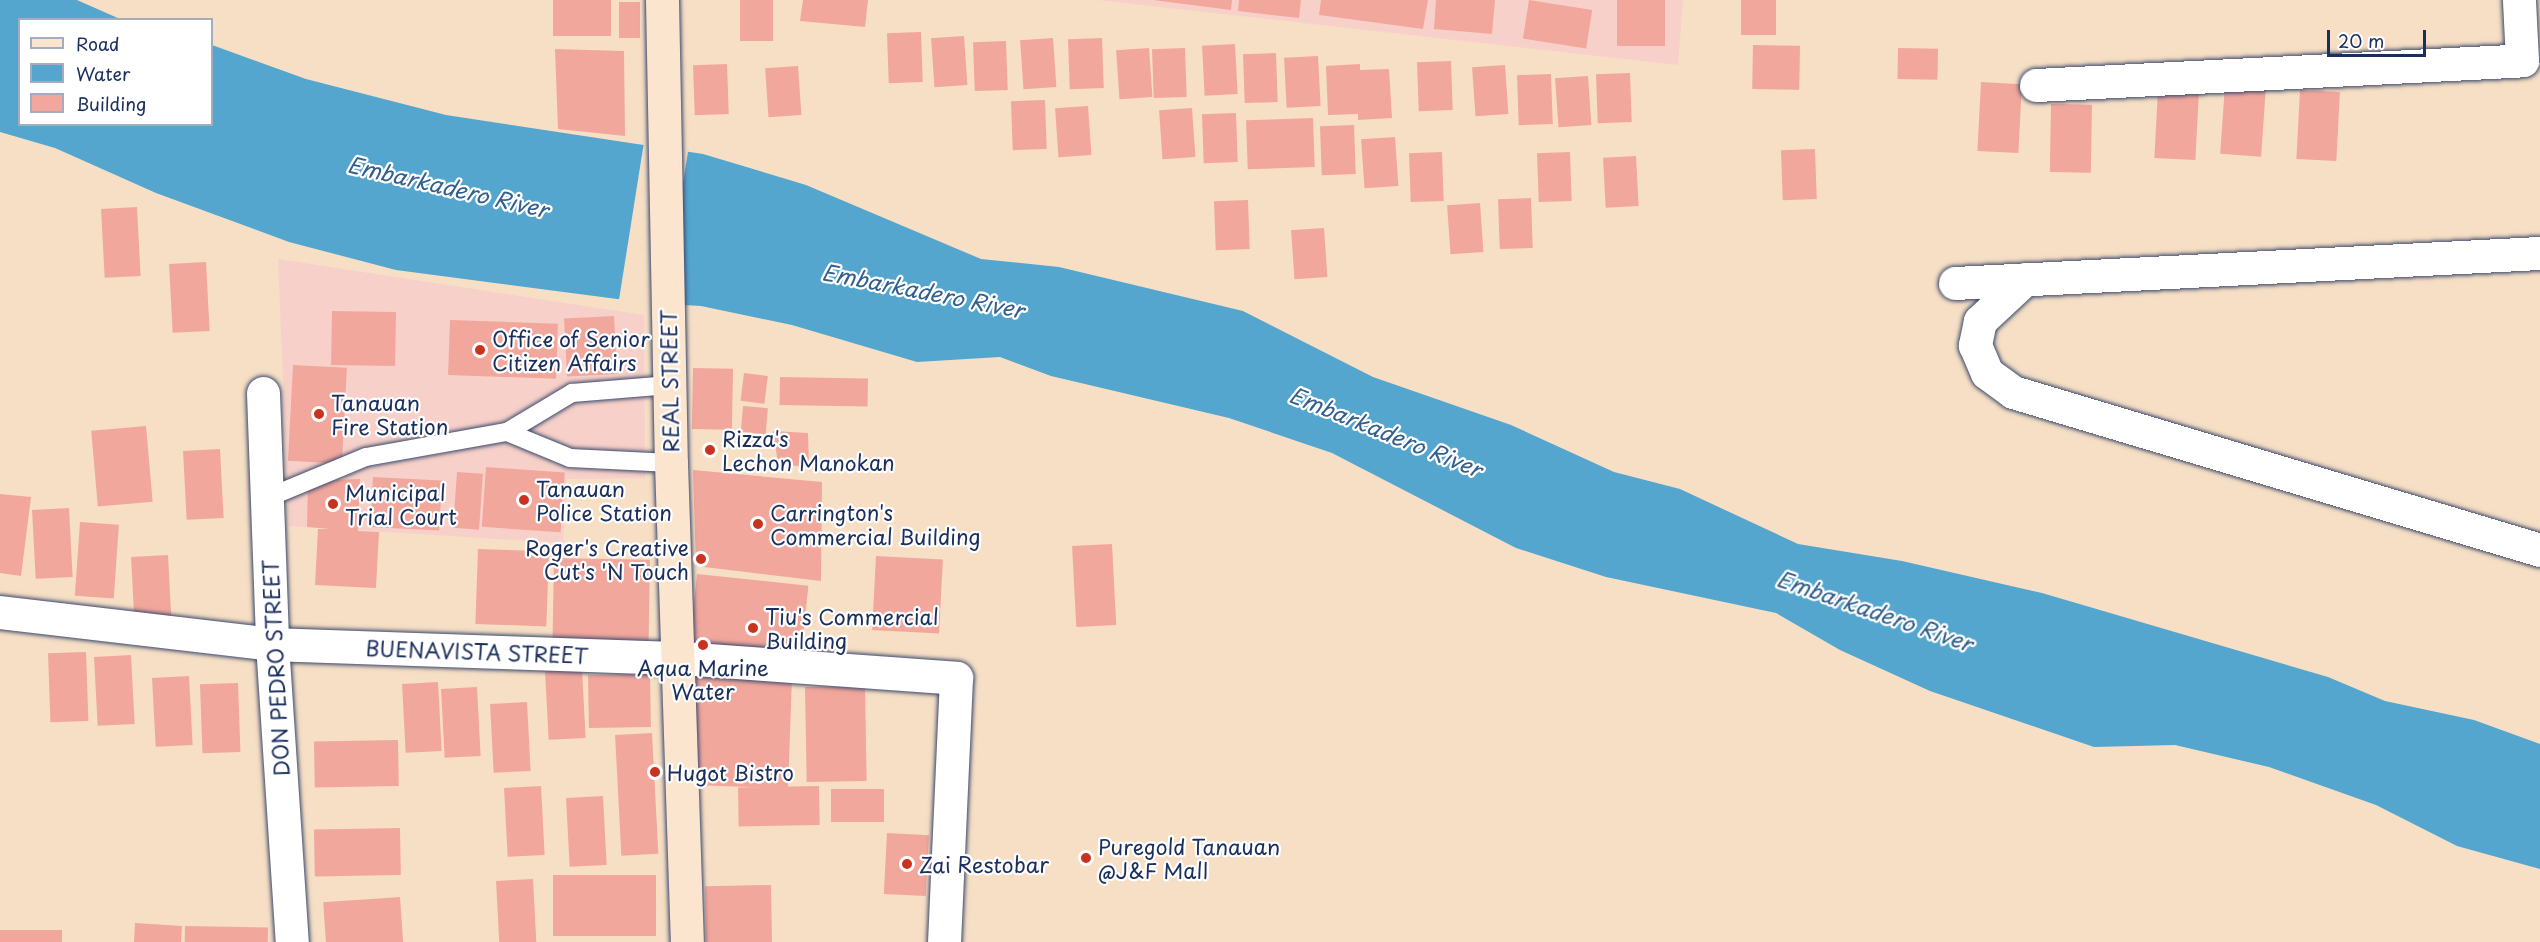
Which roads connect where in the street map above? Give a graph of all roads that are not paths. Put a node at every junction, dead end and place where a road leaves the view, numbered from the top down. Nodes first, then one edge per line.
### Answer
1 (662, 0) edge
2 (2519, 0) edge
3 (2036, 85) dead end
4 (2540, 253) edge
5 (2025, 279) junction
6 (1955, 283) dead end
7 (669, 371) junction
8 (263, 393) dead end
9 (507, 432) junction
10 (671, 463) junction
11 (267, 498) junction
12 (2540, 550) edge
13 (0, 612) edge
14 (272, 644) junction
15 (680, 658) junction
16 (292, 942) edge
17 (687, 942) edge
18 (944, 942) edge

1 - 7 main road, REAL STREET
2 - 3 street
4 - 5 street
5 - 6 street
5 - 12 street
7 - 9 lane
7 - 10 main road, REAL STREET
8 - 11 street, DON PEDRO STREET
9 - 10 lane
9 - 11 lane
10 - 15 main road, REAL STREET
11 - 14 street, DON PEDRO STREET
13 - 14 street, BUENAVISTA STREET
14 - 15 street, BUENAVISTA STREET
14 - 16 street, DON PEDRO STREET
15 - 17 main road, REAL STREET
15 - 18 street, BUENAVISTA STREET

